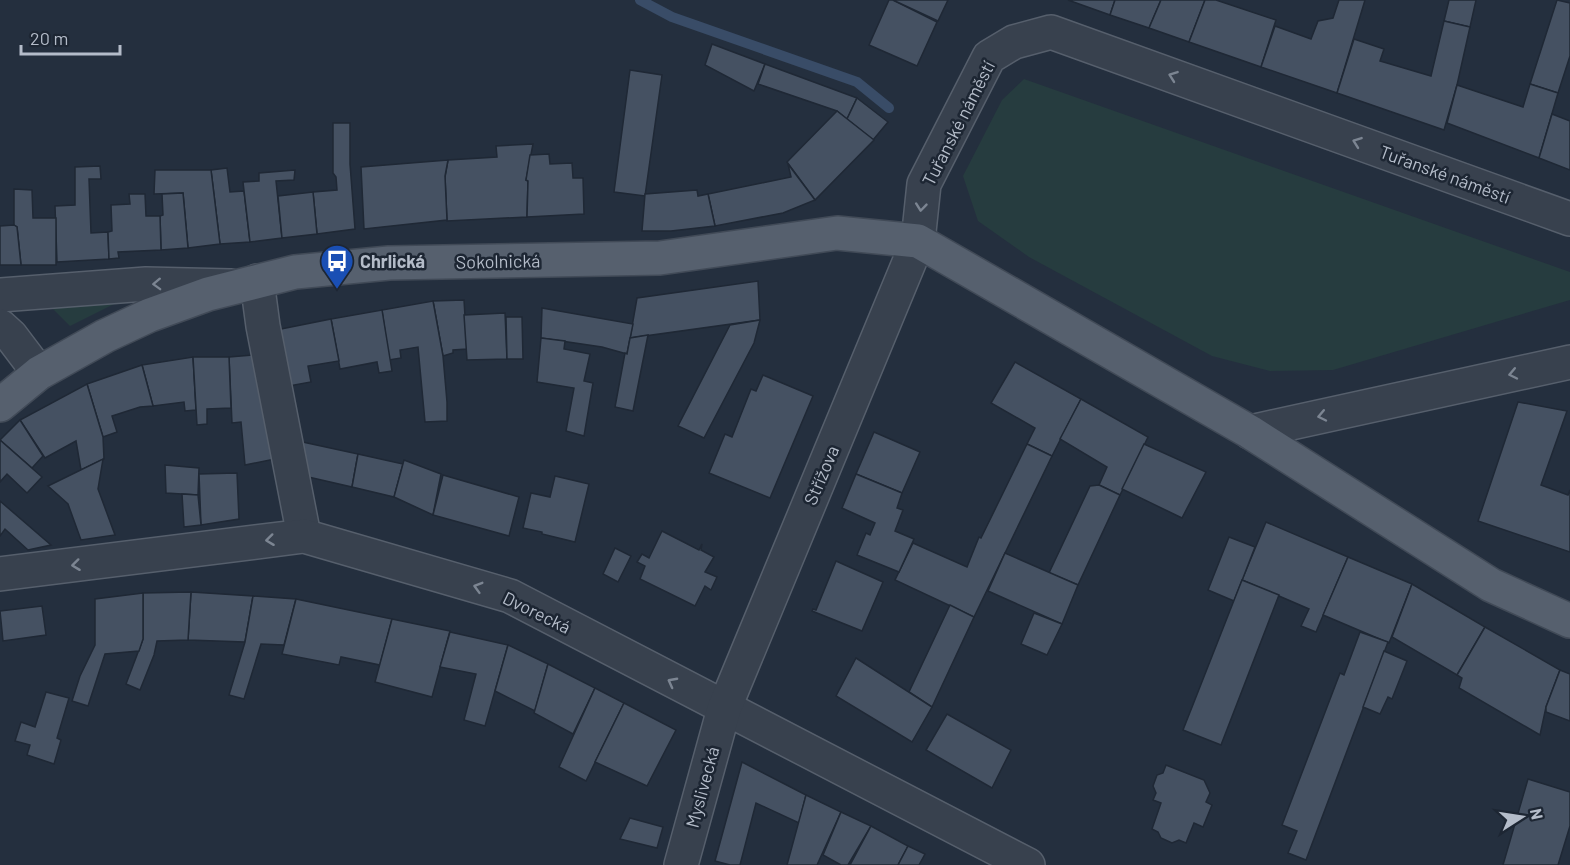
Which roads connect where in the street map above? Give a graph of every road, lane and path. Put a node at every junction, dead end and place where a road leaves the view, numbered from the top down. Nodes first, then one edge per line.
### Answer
1 (1570, 219) edge
2 (918, 241) junction
3 (247, 283) junction
4 (0, 295) edge
5 (0, 326) edge
6 (1570, 362) edge
7 (39, 373) junction
8 (0, 405) edge
9 (1250, 432) junction
10 (304, 536) junction
11 (0, 574) edge
12 (1570, 621) edge
13 (724, 709) junction
14 (681, 865) edge
15 (1028, 865) edge

1 -> 2 street, Tuřanské náměstí
2 - 3 main road, Sokolnická
2 - 9 main road
2 - 13 street, Střížova
3 -> 4 street
3 - 7 main road, Sokolnická
3 - 10 street
5 - 7 street
6 -> 9 street
7 - 8 main road, Sokolnická
9 - 12 main road
10 -> 11 street, Dvorecká
13 -> 10 street, Dvorecká
13 - 14 street, Myslivecká
13 - 15 street, Dvorecká

